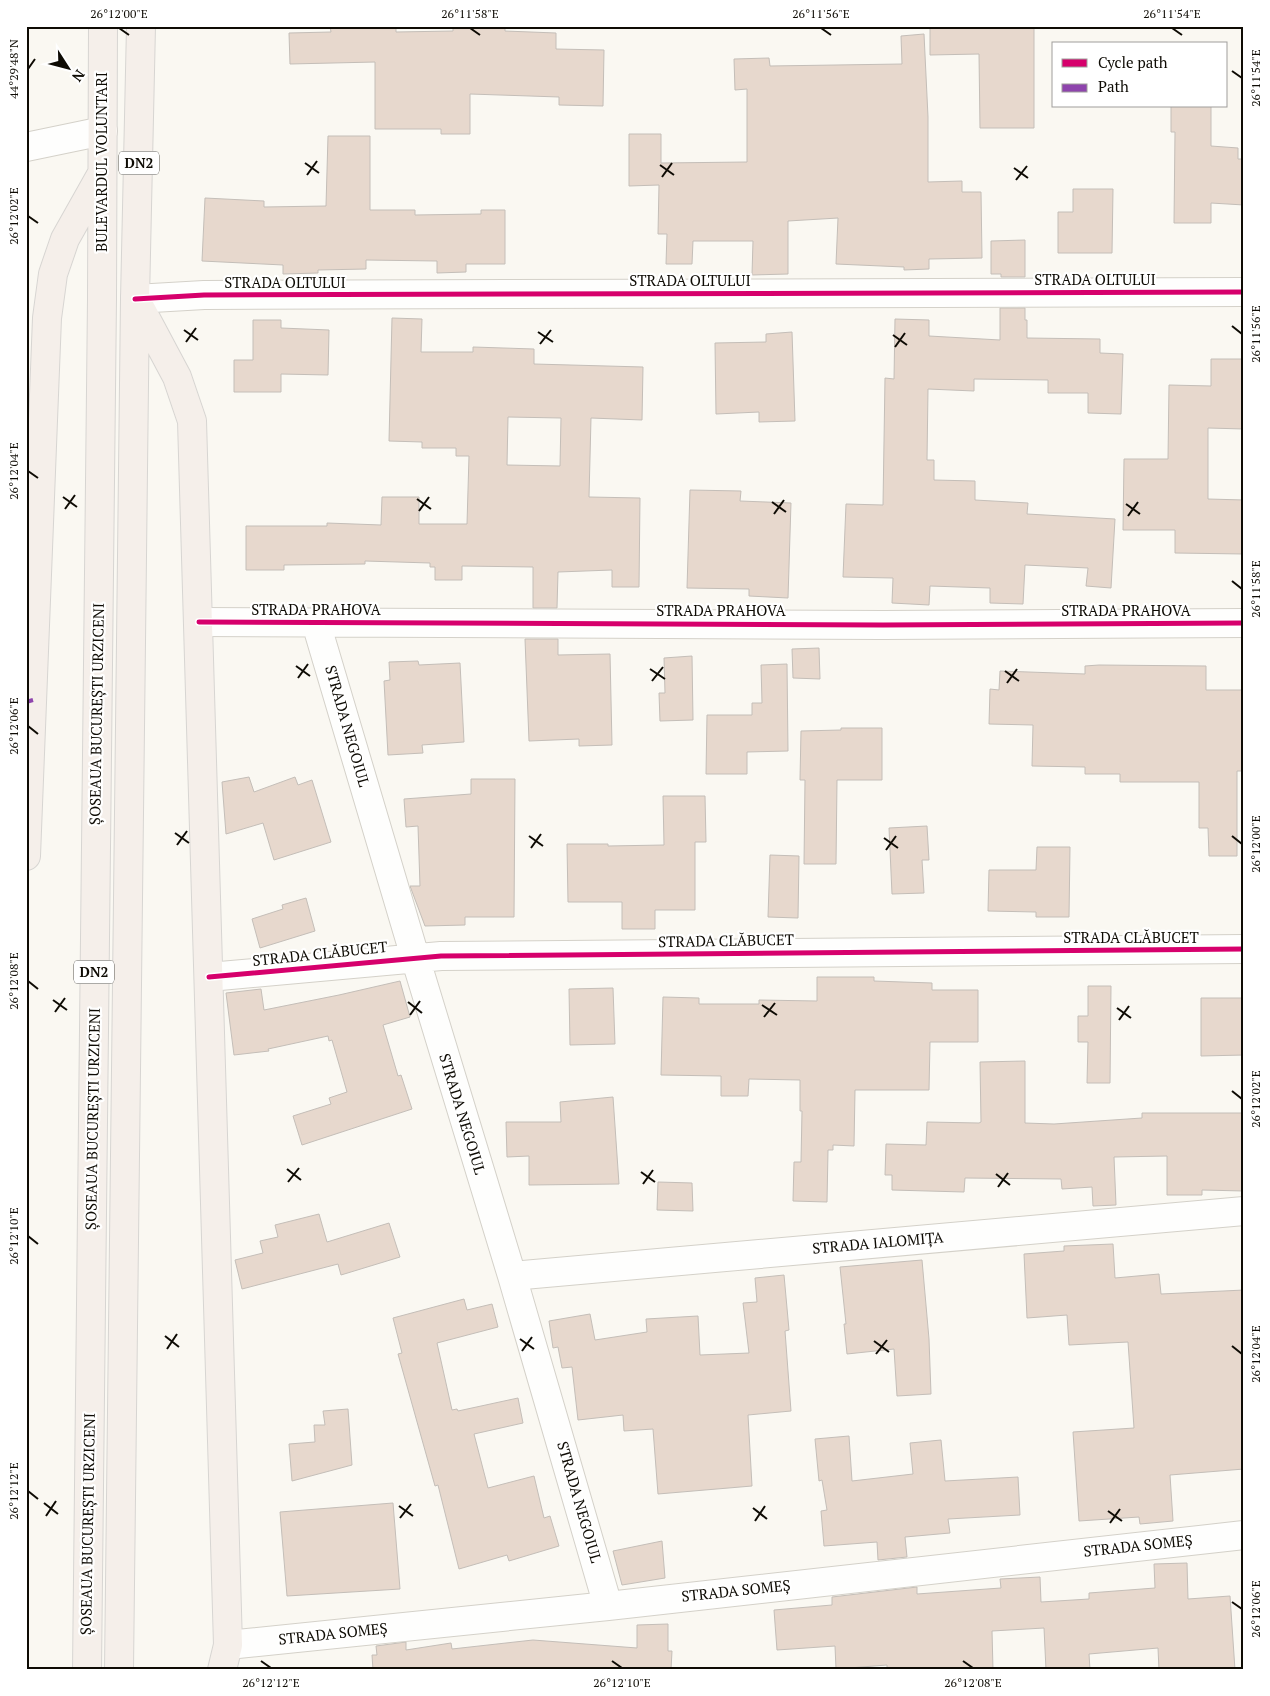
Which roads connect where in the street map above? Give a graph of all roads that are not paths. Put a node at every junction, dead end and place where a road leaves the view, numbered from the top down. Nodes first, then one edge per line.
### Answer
1 (103, 26) edge
2 (140, 26) edge
3 (103, 131) junction
4 (26, 147) edge
5 (102, 171) junction
6 (1244, 292) edge
7 (102, 299) joint
8 (136, 299) junction
9 (199, 622) junction
10 (316, 623) junction
11 (1244, 623) edge
12 (30, 701) edge
13 (26, 856) edge
14 (1244, 950) edge
15 (414, 958) junction
16 (209, 978) junction
17 (1244, 1211) edge
18 (512, 1276) junction
19 (1244, 1535) edge
20 (608, 1606) junction
21 (87, 1658) edge
22 (119, 1658) edge
23 (225, 1658) edge

1 - 3 highway, BULEVARDUL VOLUNTARI / DN2
2 - 8 highway, DN2
3 - 4 street
3 - 5 highway, BULEVARDUL VOLUNTARI / DN2
5 - 7 highway, BULEVARDUL VOLUNTARI / DN2
5 - 12 highway
6 - 8 street, STRADA OLTULUI
7 - 21 highway, ȘOSEAUA BUCUREȘTI URZICENI / DN2
8 - 9 highway
8 - 22 highway, DN2
9 - 10 street, STRADA PRAHOVA
9 - 16 highway
10 - 11 street, STRADA PRAHOVA
10 - 15 street, STRADA NEGOIUL
12 - 13 highway
14 - 15 street, STRADA CLĂBUCET
15 - 16 street, STRADA CLĂBUCET
15 - 18 street, STRADA NEGOIUL
16 - 23 highway
17 - 18 street, STRADA IALOMIȚA
18 - 20 street, STRADA NEGOIUL
19 - 20 street, STRADA SOMEȘ
20 - 23 street, STRADA SOMEȘ

